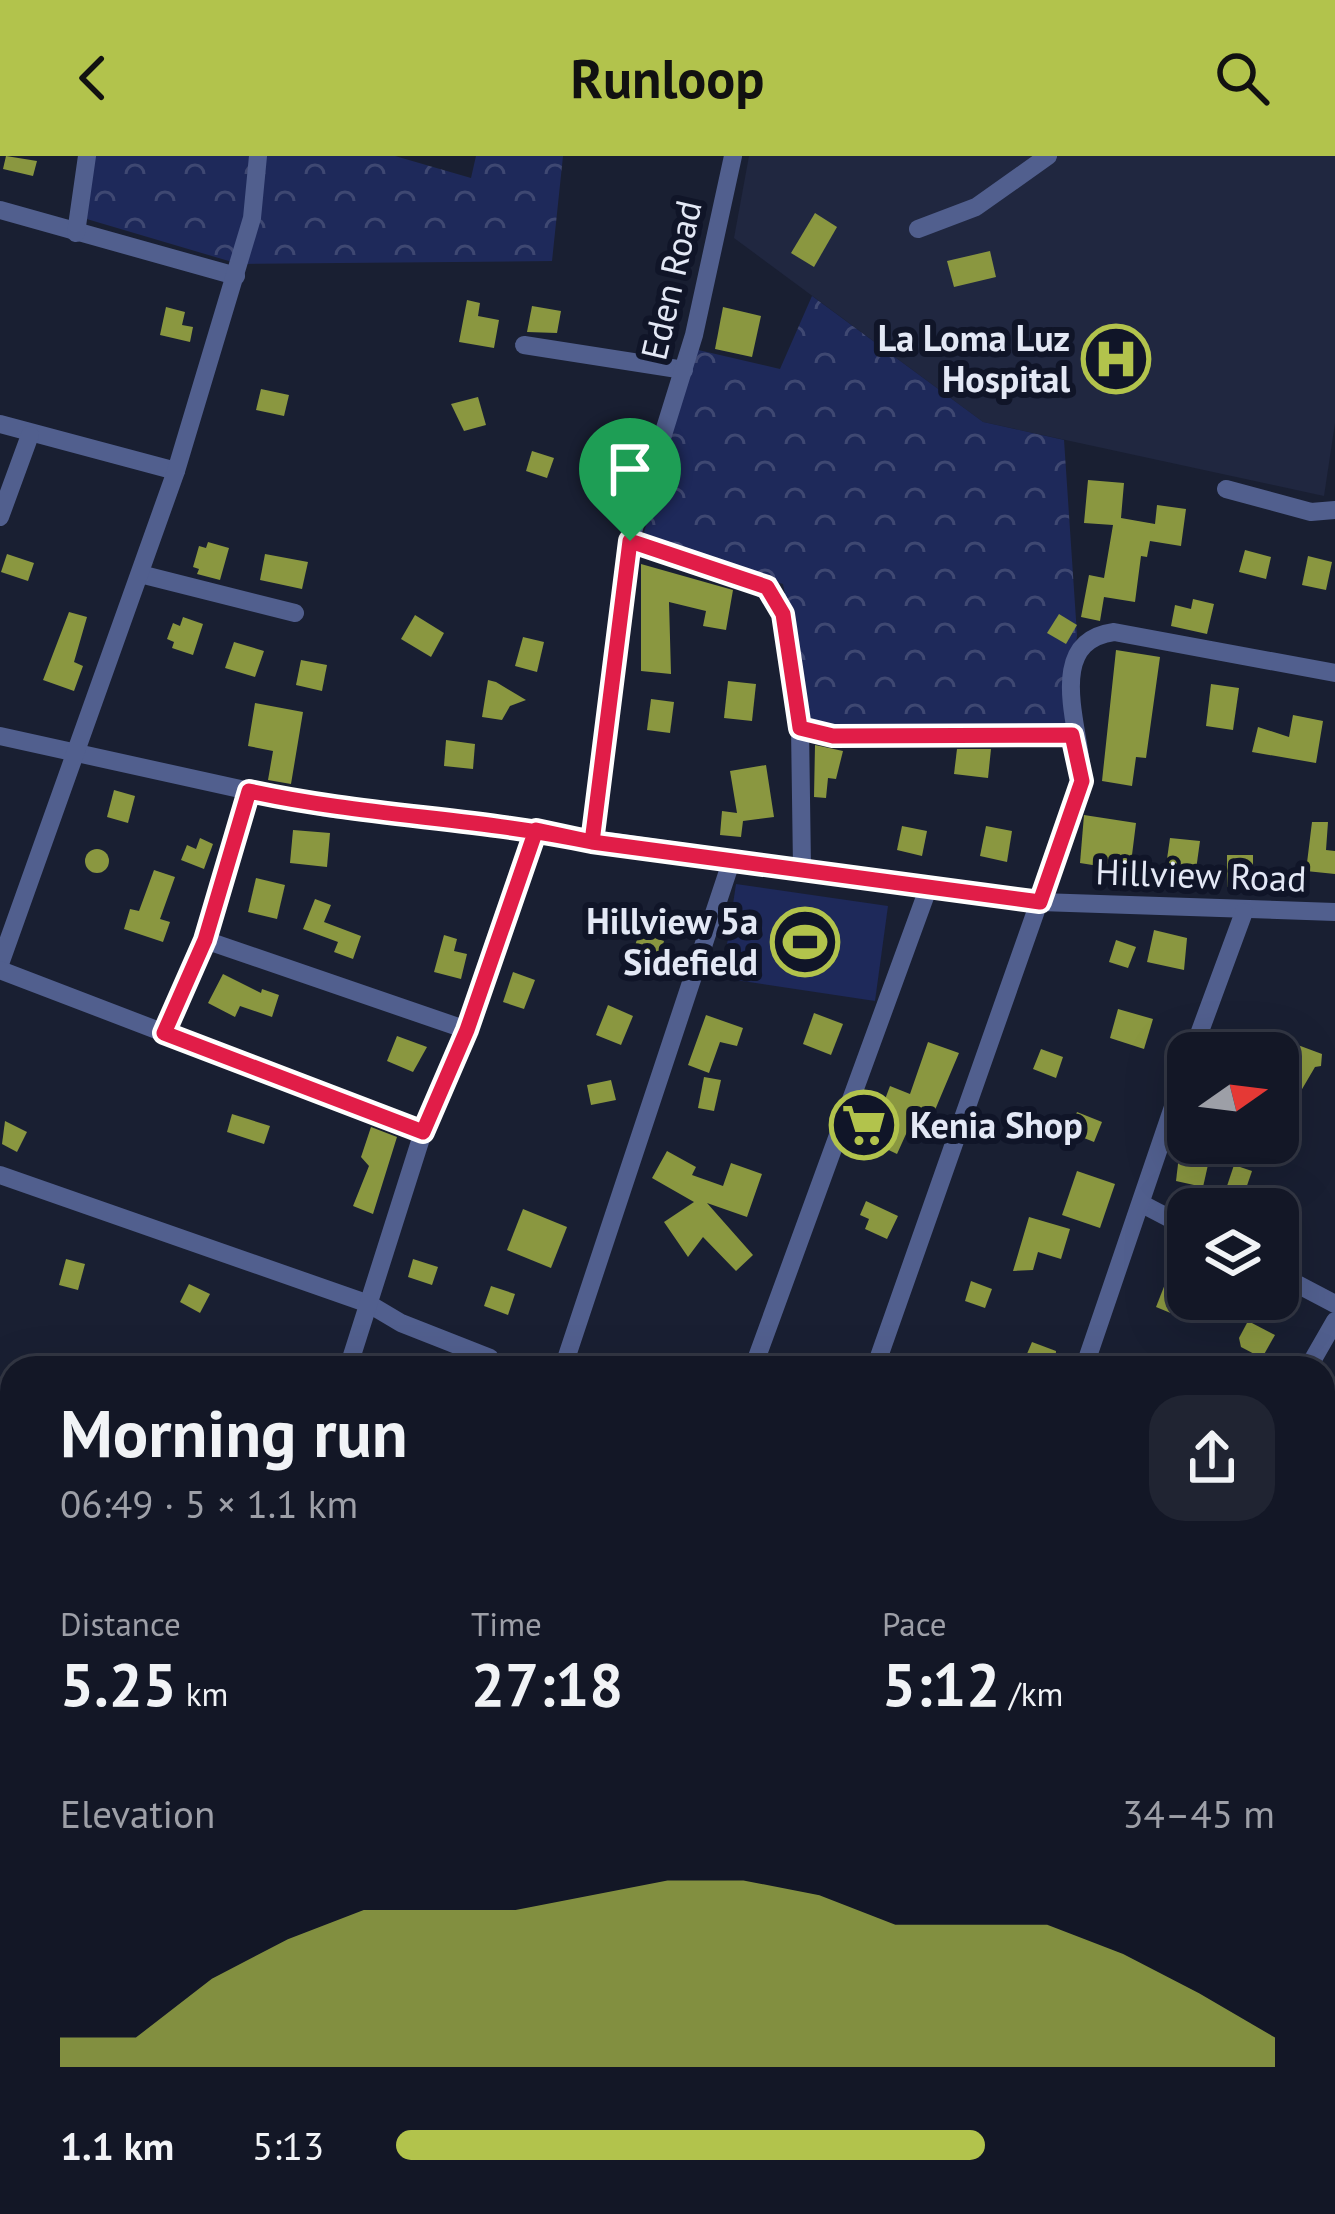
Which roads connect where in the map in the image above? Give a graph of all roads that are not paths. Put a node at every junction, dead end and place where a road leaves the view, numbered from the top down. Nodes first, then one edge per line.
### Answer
1 (87, 156) edge
2 (258, 156) edge
3 (734, 156) edge
4 (1048, 156) edge
5 (0, 210) edge
6 (919, 229) dead end
7 (76, 233) junction
8 (236, 276) junction
9 (524, 345) dead end
10 (684, 370) junction
11 (0, 424) edge
12 (30, 435) junction
13 (176, 471) junction
14 (1226, 489) dead end
15 (1335, 510) edge
16 (0, 517) edge
17 (630, 541) junction
18 (140, 574) junction
19 (296, 614) dead end
20 (1335, 673) edge
21 (800, 728) junction
22 (1072, 735) junction
23 (0, 736) edge
24 (75, 750) junction
25 (249, 791) junction
26 (536, 830) junction
27 (592, 842) junction
28 (732, 860) junction
29 (802, 867) junction
30 (929, 886) junction
31 (1040, 902) junction
32 (1244, 912) junction
33 (1335, 912) edge
34 (205, 940) junction
35 (0, 967) edge
36 (467, 1030) junction
37 (1200, 1032) edge
38 (164, 1033) junction
39 (1167, 1131) edge
40 (423, 1132) junction
41 (0, 1175) edge
42 (1144, 1205) junction
43 (1167, 1217) edge
44 (1299, 1285) edge
45 (369, 1304) junction
46 (1335, 1304) edge
47 (1335, 1322) edge
48 (352, 1356) edge
49 (485, 1356) edge
50 (567, 1356) edge
51 (757, 1356) edge
52 (879, 1356) edge
53 (1088, 1356) edge
54 (1315, 1356) edge

1 - 7 street
2 - 8 street
3 - 10 street, Eden Road
4 - 6 street
5 - 7 street
7 - 8 street
8 - 13 street
9 - 10 street
10 - 17 street, Eden Road
11 - 12 street
12 - 13 street
12 - 16 street
13 - 18 street
14 - 15 street
17 - 21 street
17 - 27 street, Eden Road
18 - 19 street
18 - 24 street
20 - 22 street
21 - 22 street
21 - 29 street
22 - 31 street
23 - 24 street, Hillview Road
24 - 25 street, Hillview Road
24 - 35 street
25 - 26 street, Hillview Road
25 - 34 street
26 - 27 street, Hillview Road
26 - 36 street
27 - 28 street, Hillview Road
28 - 29 street, Hillview Road
28 - 50 street
29 - 30 street, Hillview Road
30 - 31 street, Hillview Road
30 - 51 street
31 - 32 street, Hillview Road
31 - 52 street
32 - 33 street, Hillview Road
32 - 37 street
34 - 36 street
34 - 38 street
35 - 38 street
36 - 40 street
38 - 40 street
39 - 42 street
40 - 45 street
41 - 45 street
42 - 43 street
42 - 53 street
44 - 46 street
45 - 48 street
45 - 49 street
47 - 54 street

